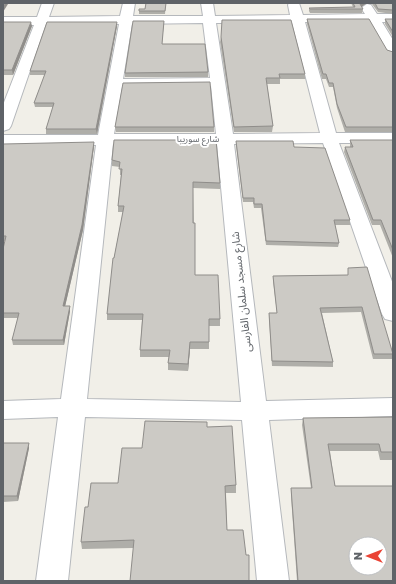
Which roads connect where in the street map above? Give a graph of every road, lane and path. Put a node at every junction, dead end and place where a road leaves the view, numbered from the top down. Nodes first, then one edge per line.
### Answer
1 (48, 3) edge
2 (293, 3) edge
3 (365, 3) edge
4 (208, 11) edge
5 (128, 12) edge
6 (298, 18) junction
7 (373, 18) junction
8 (393, 18) edge
9 (3, 21) edge
10 (41, 21) junction
11 (393, 51) edge
12 (217, 82) junction
13 (116, 83) junction
14 (3, 126) edge
15 (329, 138) junction
16 (393, 138) edge
17 (225, 139) junction
18 (3, 140) edge
19 (106, 140) junction
20 (393, 314) edge
21 (393, 407) edge
22 (73, 408) junction
23 (3, 410) edge
24 (254, 411) junction
25 (52, 581) edge
26 (273, 581) edge

1 - 10 street
2 - 6 street
3 - 7 street
4 - 5 street
4 - 6 street
4 - 12 street, شارع مسجد سلمان الفارسى
5 - 10 street
5 - 13 street
6 - 7 street
6 - 15 street
7 - 8 street
7 - 11 street
9 - 10 street
10 - 14 street
12 - 13 street
12 - 17 street, شارع مسجد سلمان الفارسى
13 - 19 street
15 - 16 street, شارع سوريبا
15 - 17 street, شارع سوريبا
15 - 20 street
17 - 19 street, شارع سوريبا
17 - 24 street, شارع مسجد سلمان الفارسى
18 - 19 street, شارع سوريبا
19 - 22 street
21 - 24 street
22 - 23 street
22 - 24 street
22 - 25 street
24 - 26 street, شارع مسجد سلمان الفارسى

